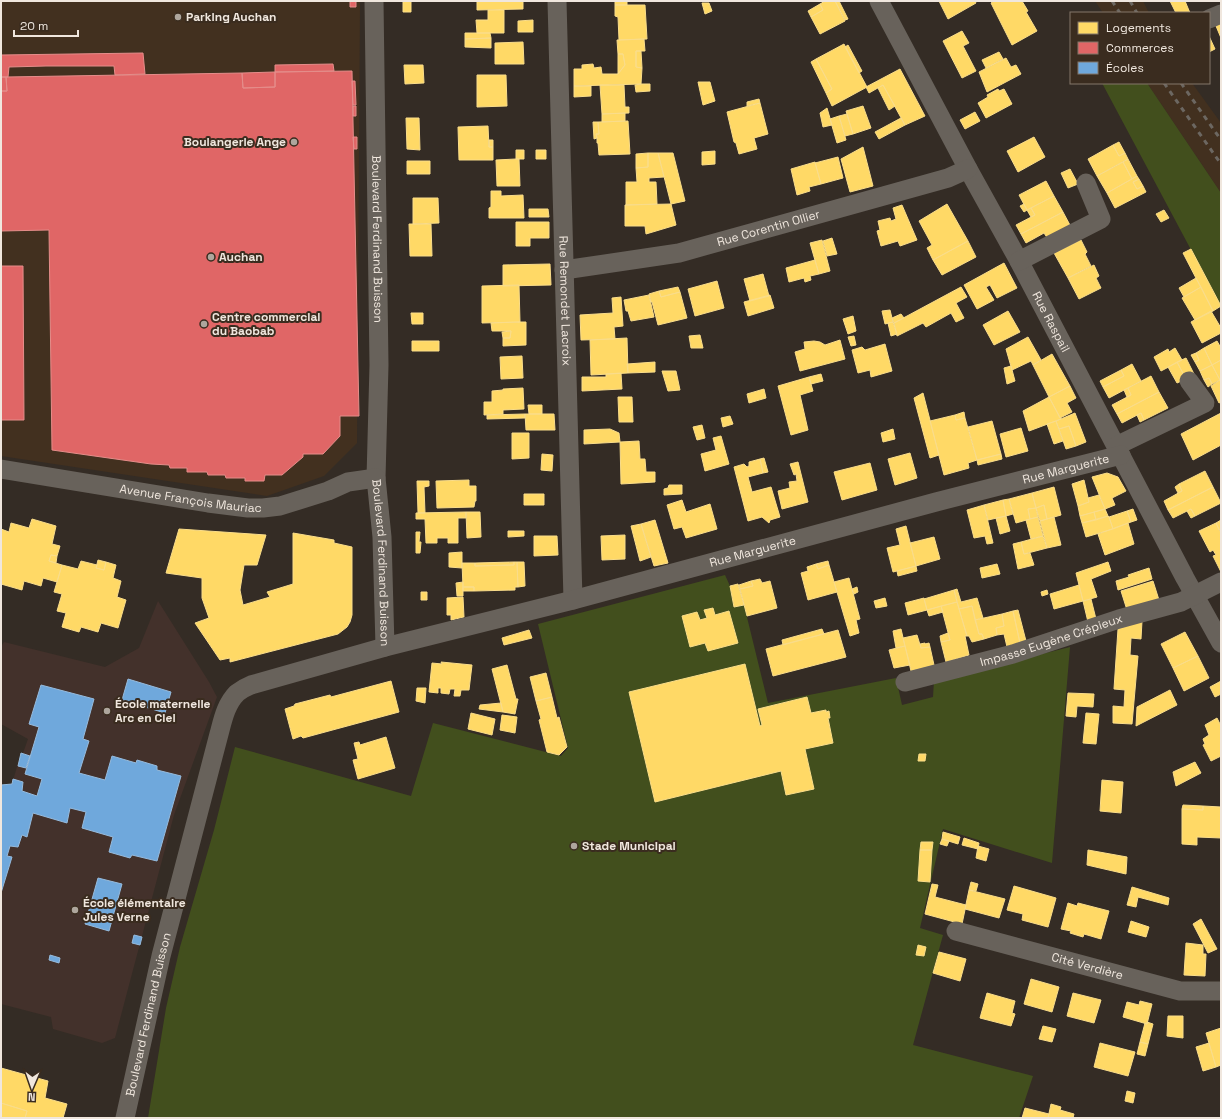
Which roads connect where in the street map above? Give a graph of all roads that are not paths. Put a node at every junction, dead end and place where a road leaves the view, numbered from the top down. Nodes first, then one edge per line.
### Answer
1 (374, 1) edge
2 (557, 1) edge
3 (879, 1) edge
4 (1221, 14) edge
5 (1210, 19) edge
6 (968, 169) junction
7 (1086, 183) dead end
8 (1019, 261) junction
9 (564, 270) junction
10 (1189, 381) dead end
11 (1118, 450) junction
12 (1, 469) edge
13 (376, 478) junction
14 (1221, 582) edge
15 (1195, 595) junction
16 (573, 600) junction
17 (1221, 642) edge
18 (385, 647) junction
19 (905, 682) dead end
20 (956, 931) dead end
21 (1221, 991) edge
22 (125, 1118) edge

1 - 13 street, Boulevard Ferdinand Buisson
2 - 9 street, Rue Remondet Lacroix
3 - 6 street, Rue Raspail
4 - 5 street
6 - 8 street, Rue Raspail
6 - 9 street, Rue Corentin Ollier
7 - 8 street
8 - 11 street, Rue Raspail
9 - 16 street, Rue Remondet Lacroix
10 - 11 street, Rue Marguerite
11 - 15 street, Rue Raspail
11 - 16 street, Rue Marguerite
12 - 13 street, Avenue François Mauriac
13 - 18 street, Boulevard Ferdinand Buisson
14 - 15 street, Impasse Eugène Crépieux
15 - 17 street, Rue Raspail
15 - 19 street, Impasse Eugène Crépieux
16 - 18 street, Rue Marguerite
18 - 22 street, Boulevard Ferdinand Buisson
20 - 21 street, Cité Verdière

